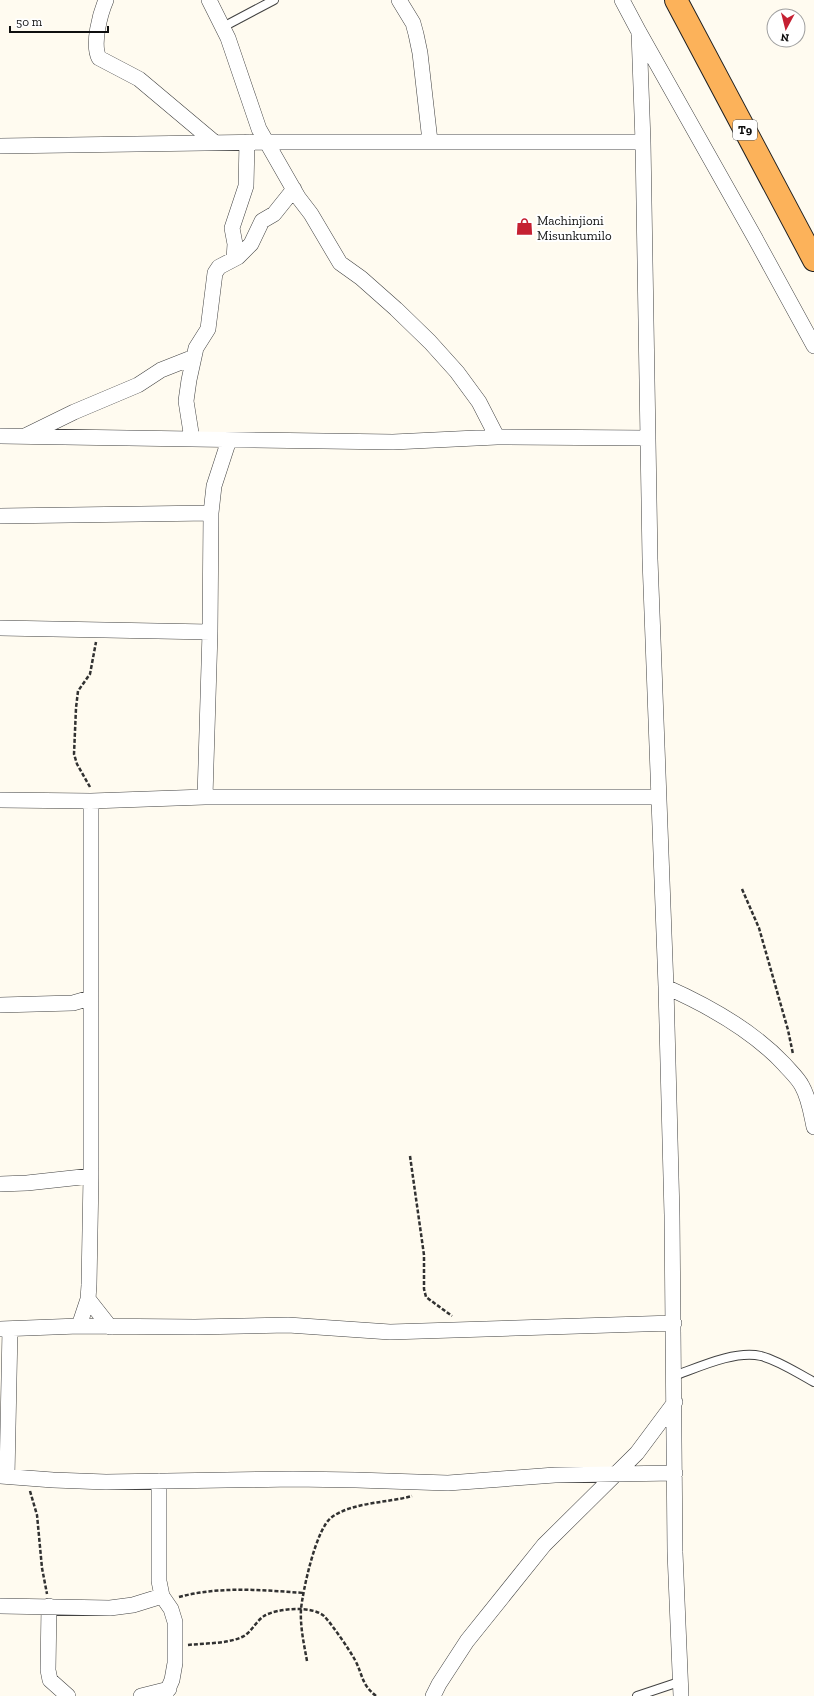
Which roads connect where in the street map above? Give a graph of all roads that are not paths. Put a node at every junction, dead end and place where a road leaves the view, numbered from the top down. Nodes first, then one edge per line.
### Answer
1 (106, 0) edge
2 (209, 0) edge
3 (274, 0) edge
4 (399, 0) edge
5 (622, 0) edge
6 (676, 0) edge
7 (222, 26) junction
8 (639, 32) junction
9 (430, 141) junction
10 (214, 142) junction
11 (247, 142) junction
12 (267, 142) junction
13 (643, 142) junction
14 (0, 146) edge
15 (294, 189) junction
16 (811, 245) edge
17 (234, 259) junction
18 (814, 346) edge
19 (194, 357) junction
20 (0, 436) edge
21 (25, 436) junction
22 (497, 437) junction
23 (648, 438) junction
24 (192, 439) junction
25 (229, 440) junction
26 (211, 513) junction
27 (0, 516) edge
28 (0, 628) edge
29 (210, 632) junction
30 (205, 797) junction
31 (659, 797) junction
32 (0, 800) edge
33 (94, 801) junction
34 (666, 987) junction
35 (90, 998) junction
36 (0, 1005) edge
37 (814, 1127) edge
38 (91, 1176) junction
39 (0, 1184) edge
40 (88, 1299) junction
41 (674, 1323) junction
42 (79, 1326) junction
43 (110, 1327) junction
44 (5, 1329) edge
45 (674, 1376) junction
46 (814, 1382) edge
47 (675, 1402) junction
48 (675, 1473) junction
49 (616, 1474) junction
50 (3, 1476) edge
51 (159, 1481) junction
52 (164, 1598) junction
53 (0, 1606) edge
54 (49, 1606) junction
55 (680, 1689) edge
56 (167, 1692) edge
57 (68, 1696) edge
58 (141, 1696) edge
59 (433, 1696) edge
60 (637, 1696) edge

1 - 10 street
2 - 7 street
3 - 7 lane
4 - 9 street
5 - 8 street
6 - 16 highway, T9
7 - 12 street
8 - 13 street
8 - 18 street
9 - 12 street
9 - 13 street
10 - 11 street
10 - 14 street
11 - 12 street
11 - 17 street
12 - 15 street
13 - 23 street
15 - 17 street
15 - 22 street
17 - 19 street
19 - 21 street
19 - 24 street
20 - 21 street
21 - 24 street
22 - 23 street
22 - 25 street
23 - 31 street
24 - 25 street
25 - 26 street
26 - 27 street
26 - 29 street
28 - 29 street
29 - 30 street
30 - 31 street
30 - 33 street
31 - 34 street
32 - 33 street
33 - 35 street
34 - 37 street
34 - 41 street
35 - 36 street
35 - 38 street
38 - 39 street
38 - 40 street
40 - 42 street
40 - 43 street
41 - 43 street
41 - 45 street
42 - 43 street
42 - 44 street
44 - 50 street
45 - 46 lane
45 - 47 street
47 - 48 street
47 - 49 street
48 - 49 street
48 - 55 street
49 - 51 street
49 - 59 street
50 - 51 street
51 - 52 street
52 - 54 street
52 - 56 street
53 - 54 street
54 - 57 street
55 - 60 lane
56 - 58 street

